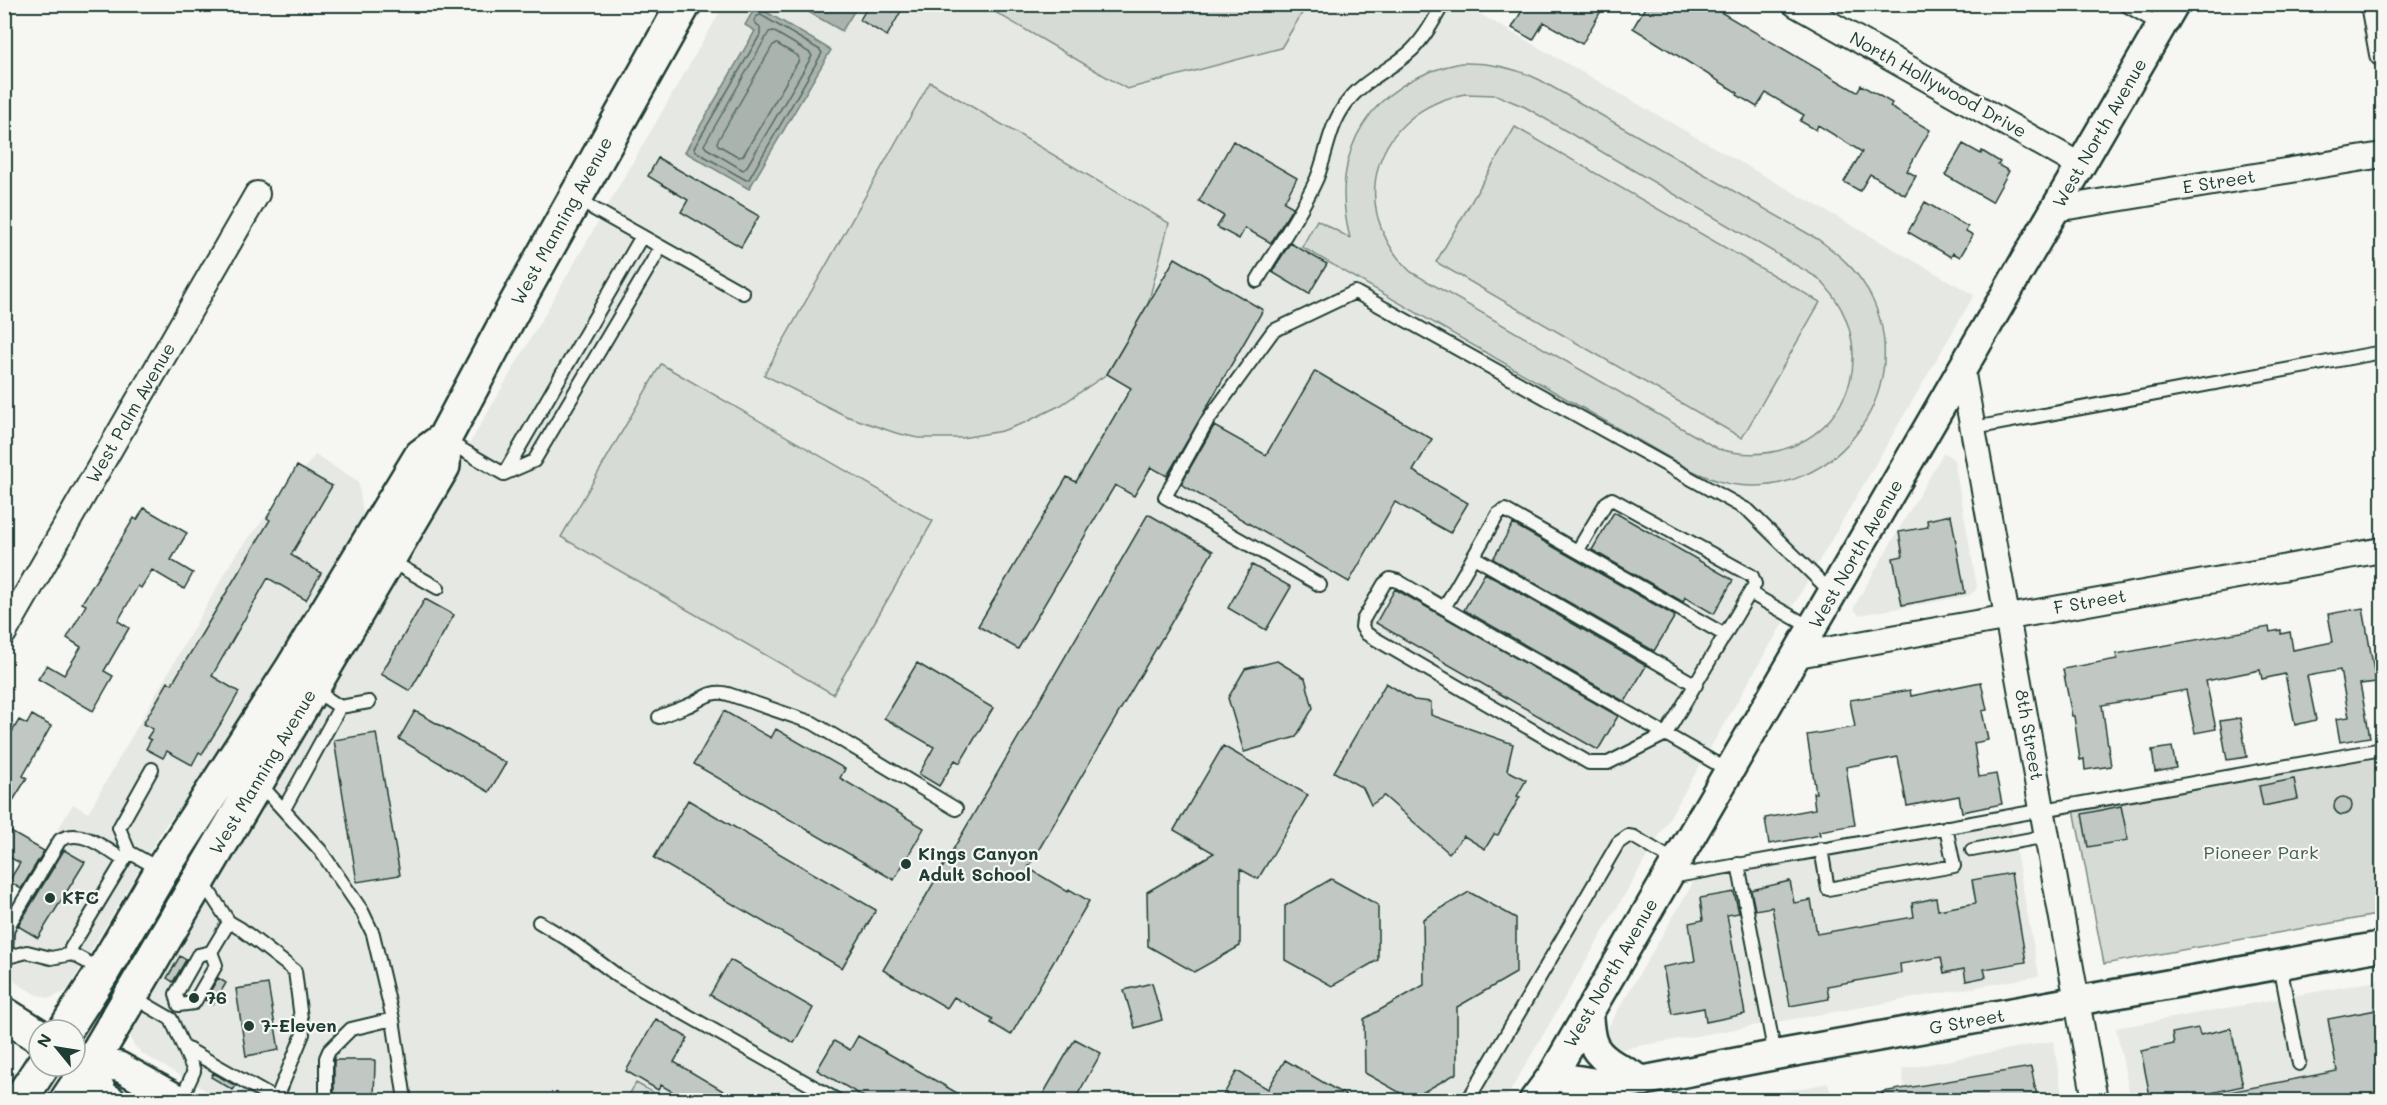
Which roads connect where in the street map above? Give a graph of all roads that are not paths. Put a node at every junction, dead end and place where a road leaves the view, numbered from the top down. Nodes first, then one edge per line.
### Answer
1 (1443, 4) edge
2 (1795, 4) edge
3 (2124, 4) edge
4 (2373, 4) edge
5 (683, 5) edge
6 (2168, 15) edge
7 (2382, 54) edge
8 (2382, 155) edge
9 (2081, 166) junction
10 (257, 194) dead end
11 (575, 198) junction
12 (2056, 209) junction
13 (642, 236) junction
14 (661, 247) junction
15 (1257, 281) dead end
16 (743, 294) dead end
17 (2382, 352) edge
18 (1962, 369) junction
19 (1974, 428) junction
20 (444, 439) junction
21 (504, 474) junction
22 (1578, 550) junction
23 (2382, 550) edge
24 (1474, 557) junction
25 (389, 560) junction
26 (1320, 585) dead end
27 (438, 588) dead end
28 (1750, 593) junction
29 (1833, 593) junction
30 (1444, 608) junction
31 (2007, 617) junction
32 (1813, 629) junction
33 (4, 633) edge
34 (1725, 635) junction
35 (1798, 655) junction
36 (1696, 685) junction
37 (313, 689) junction
38 (369, 702) dead end
39 (340, 707) junction
40 (659, 717) dead end
41 (1666, 734) junction
42 (2382, 749) edge
43 (152, 770) dead end
44 (1729, 771) junction
45 (258, 781) junction
46 (284, 809) junction
47 (956, 809) dead end
48 (2043, 809) junction
49 (1946, 826) junction
50 (2047, 836) junction
51 (1821, 849) junction
52 (1972, 850) dead end
53 (126, 856) junction
54 (1738, 864) junction
55 (162, 870) junction
56 (1671, 870) junction
57 (200, 878) junction
58 (229, 922) junction
59 (539, 922) dead end
60 (2382, 946) edge
61 (211, 952) junction
62 (72, 954) junction
63 (5, 957) edge
64 (2280, 965) junction
65 (103, 971) junction
66 (131, 996) junction
67 (2076, 1001) junction
68 (179, 1005) junction
69 (1588, 1013) junction
70 (4, 1014) edge
71 (73, 1018) edge
72 (171, 1019) junction
73 (393, 1019) junction
74 (27, 1028) edge
75 (184, 1047) junction
76 (1775, 1055) junction
77 (87, 1056) edge
78 (87, 1063) edge
79 (2299, 1064) dead end
80 (87, 1070) edge
81 (1552, 1076) junction
82 (34, 1078) edge
83 (76, 1078) edge
84 (1644, 1081) junction
85 (277, 1100) edge
86 (20, 1101) edge
87 (68, 1101) edge
88 (111, 1101) edge
89 (180, 1101) edge
90 (326, 1101) edge
91 (405, 1101) edge
92 (837, 1101) edge
93 (1468, 1101) edge
94 (1534, 1101) edge
95 (1598, 1101) edge
96 (2095, 1101) edge

1 - 15 lane
2 - 9 street, North Hollywood Drive
3 - 6 lane
4 - 7 street
5 - 11 main road, West Manning Avenue
6 - 9 street, West North Avenue
8 - 12 street, E Street
9 - 12 street, West North Avenue
10 - 33 street, West Palm Avenue
11 - 13 lane
11 - 20 main road, West Manning Avenue
12 - 18 street, West North Avenue
13 - 14 lane
13 - 21 lane
14 - 16 lane
14 - 21 lane
17 - 19 lane
18 - 19 street, 8th Street
18 - 29 street, West North Avenue
19 - 31 street, 8th Street
20 - 21 lane
20 - 25 main road, West Manning Avenue
20 - 55 main road, West Manning Avenue
22 - 24 lane
22 - 28 lane
22 - 34 lane
23 - 31 street, F Street
24 - 30 lane
24 - 36 lane
25 - 27 lane
25 - 37 main road, West Manning Avenue
26 - 29 lane
28 - 32 lane
28 - 34 lane
29 - 32 street, West North Avenue
30 - 41 lane
30 - 41 lane
31 - 35 street, F Street
31 - 48 street, 8th Street
32 - 35 street, West North Avenue
34 - 36 lane
35 - 44 street, West North Avenue
36 - 41 lane
37 - 39 lane
37 - 45 main road, West Manning Avenue
38 - 39 lane
39 - 46 lane
40 - 47 lane
41 - 44 lane
42 - 48 lane
43 - 53 lane
44 - 56 street, West North Avenue
45 - 46 lane
45 - 57 main road, West Manning Avenue
46 - 73 lane
48 - 49 lane
48 - 50 street, 8th Street
49 - 51 lane
49 - 51 lane
50 - 52 lane
50 - 67 street, 8th Street
51 - 54 lane
53 - 55 lane
53 - 62 lane
53 - 63 lane
54 - 56 lane
54 - 76 lane
55 - 65 main road, West Manning Avenue
56 - 69 street, West North Avenue
56 - 93 lane
57 - 58 lane
57 - 66 main road, West Manning Avenue
58 - 61 lane
58 - 85 lane
59 - 92 lane
60 - 64 street, G Street
61 - 68 lane
61 - 68 lane
62 - 63 lane
62 - 65 lane
64 - 67 street, G Street
64 - 79 lane
65 - 71 main road, West Manning Avenue
66 - 72 lane
66 - 77 main road, West Manning Avenue
67 - 76 street, G Street
67 - 96 street, 8th Street
68 - 72 lane
69 - 81 street, West North Avenue
69 - 84 street
70 - 74 main road
72 - 75 lane
73 - 90 lane
73 - 91 lane
75 - 85 lane
75 - 89 lane
76 - 84 street, G Street
78 - 89 street
80 - 88 street
81 - 84 street, G Street
81 - 94 street, West North Avenue
82 - 86 main road
83 - 87 main road, West Manning Avenue
84 - 95 street

